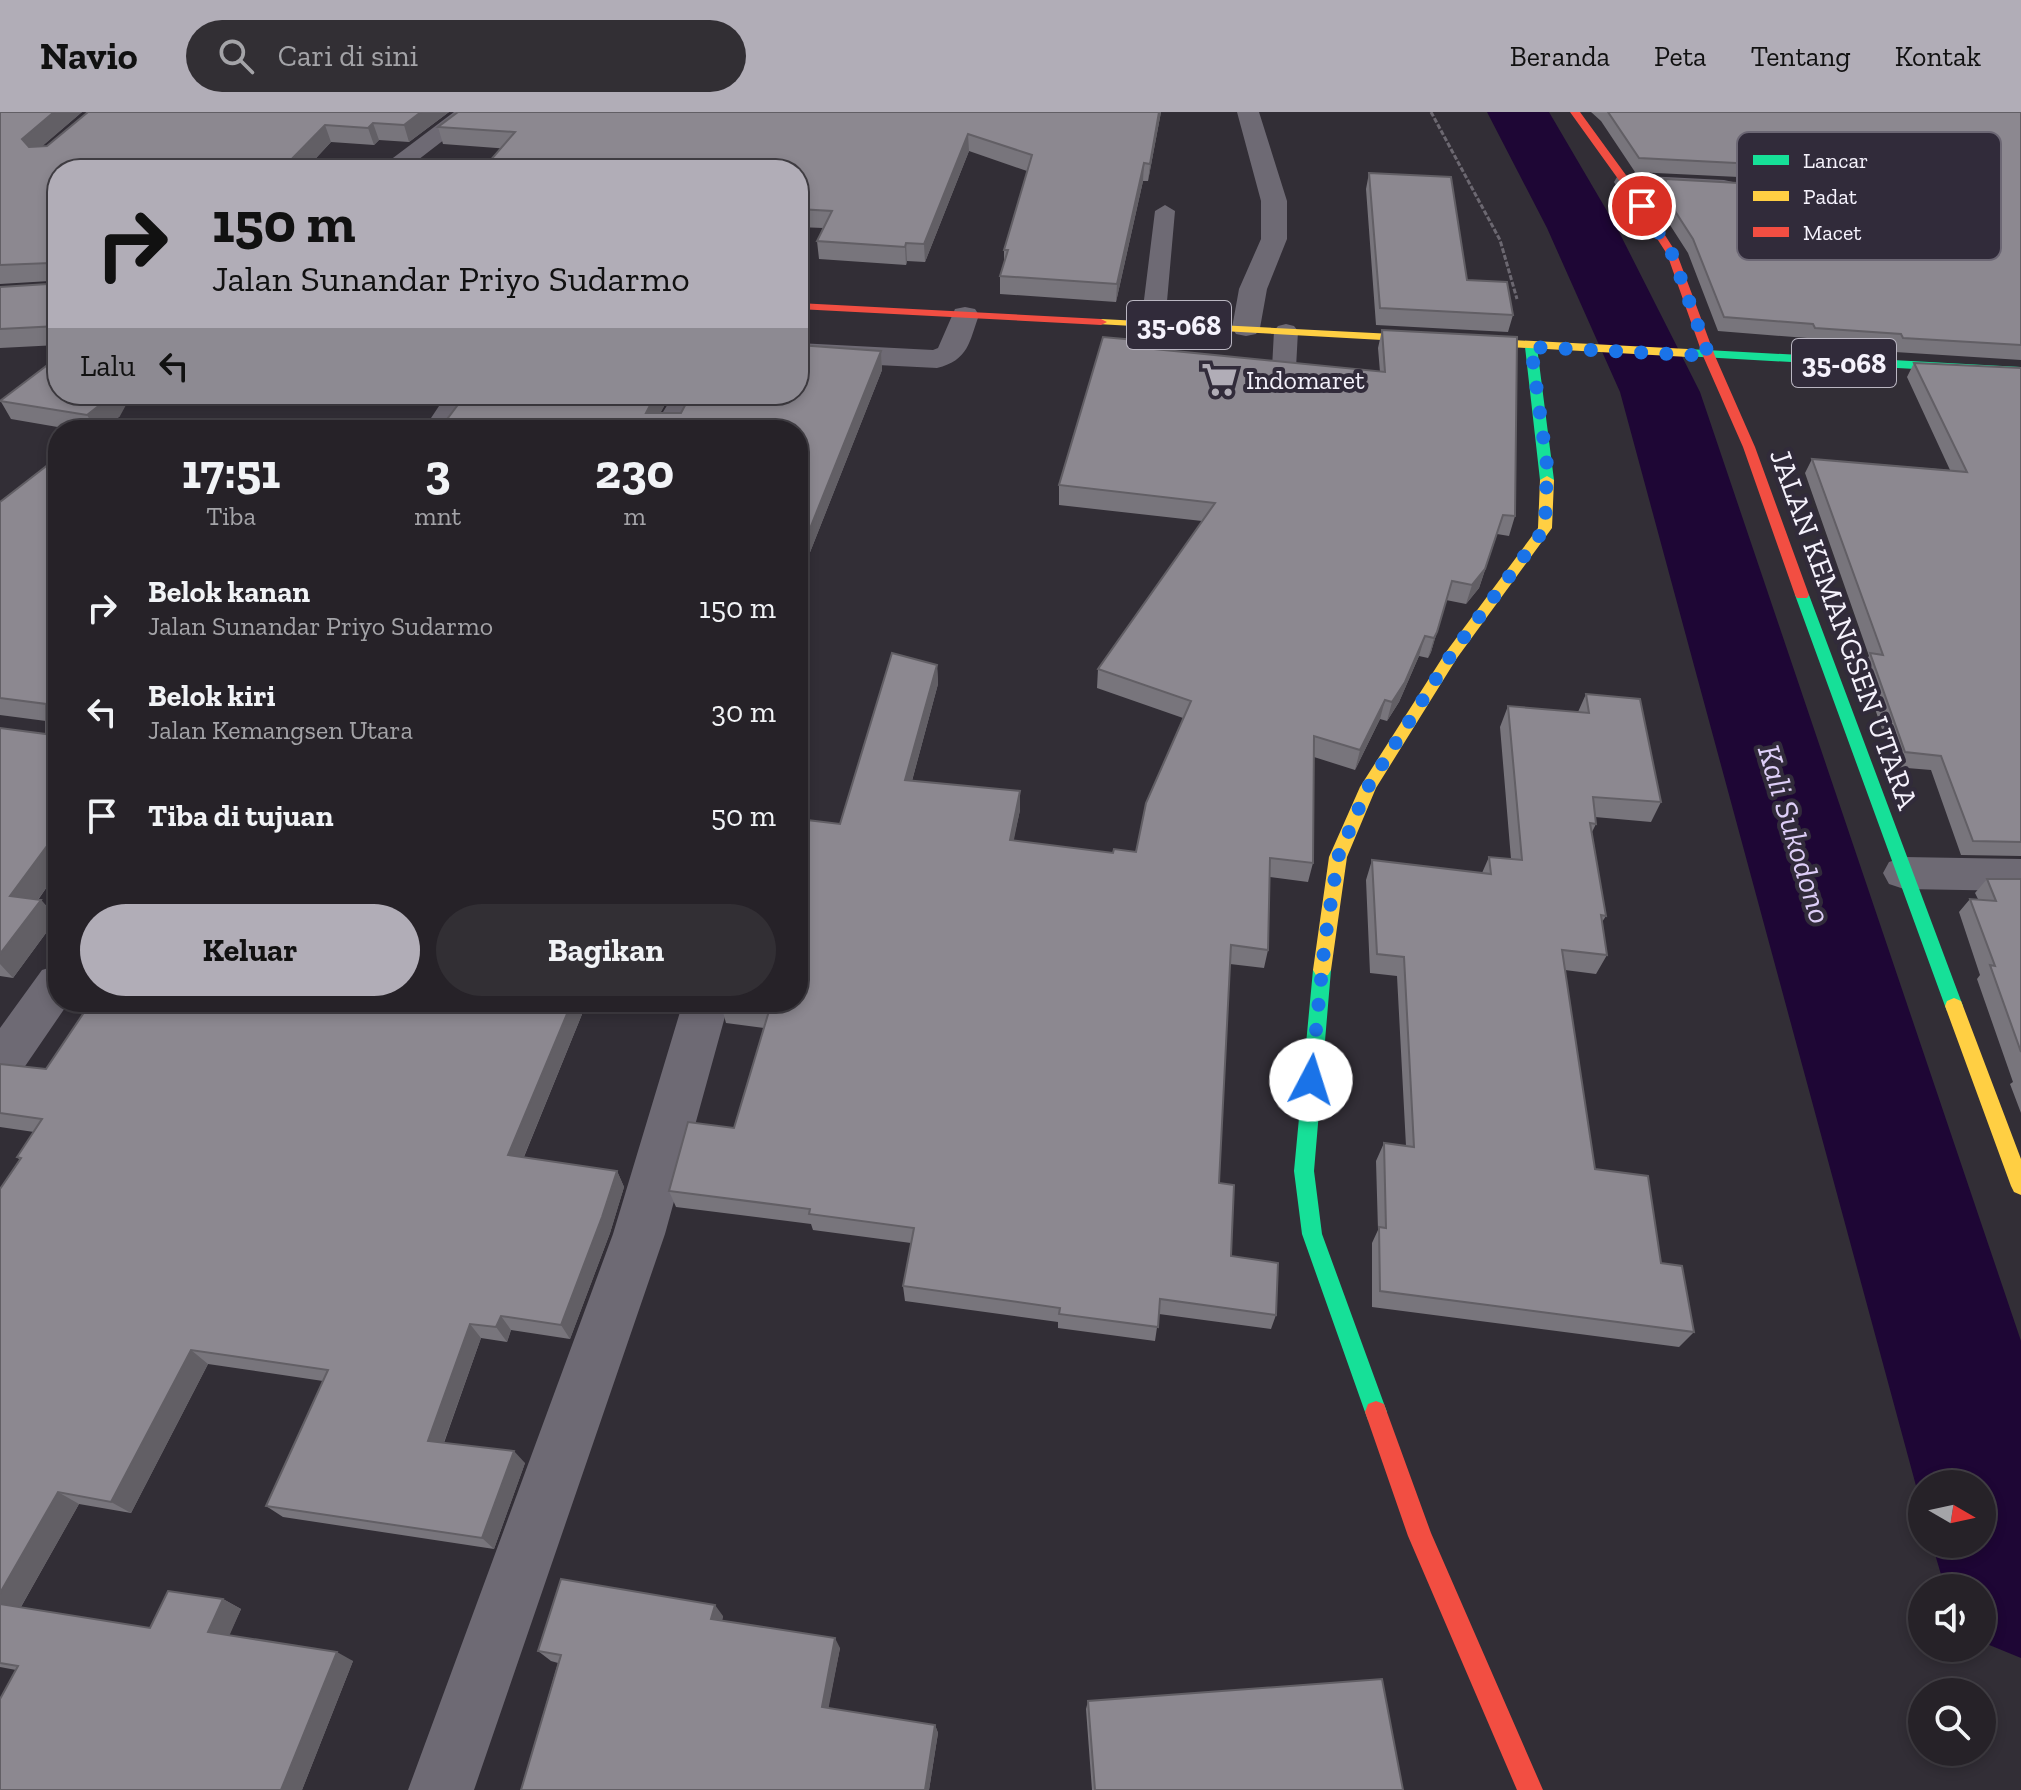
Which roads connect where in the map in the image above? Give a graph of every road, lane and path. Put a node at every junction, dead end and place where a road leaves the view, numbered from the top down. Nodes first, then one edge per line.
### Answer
1 (469, 112) edge
2 (1248, 112) edge
3 (1431, 112) edge
4 (1575, 112) edge
5 (403, 160) edge
6 (1626, 182) junction
7 (1737, 187) edge
8 (1165, 211) dead end
9 (808, 307) edge
10 (965, 315) junction
11 (1153, 324) junction
12 (1246, 328) junction
13 (1286, 331) junction
14 (1531, 347) junction
15 (808, 353) edge
16 (1709, 356) junction
17 (1284, 368) edge
18 (2021, 371) edge
19 (1904, 873) junction
20 (2021, 875) edge
21 (48, 997) edge
22 (703, 1012) edge
23 (0, 1064) edge
24 (2021, 1186) edge
25 (441, 1790) edge
26 (1530, 1790) edge

1 - 5 street
2 - 12 street
3 - 14 path
4 - 6 street, JALAN KEMANGSEN UTARA
6 - 7 street
6 - 16 street, JALAN KEMANGSEN UTARA
8 - 11 lane
9 - 10 street, 35-068
10 - 11 street, 35-068
10 - 15 street
11 - 12 street, 35-068
12 - 13 street, 35-068
13 - 14 street, 35-068
13 - 17 lane
14 - 16 street, 35-068
14 - 26 street
16 - 18 street, 35-068
16 - 19 street, JALAN KEMANGSEN UTARA
19 - 20 street
19 - 24 street, JALAN KEMANGSEN UTARA
21 - 23 street
22 - 25 street

